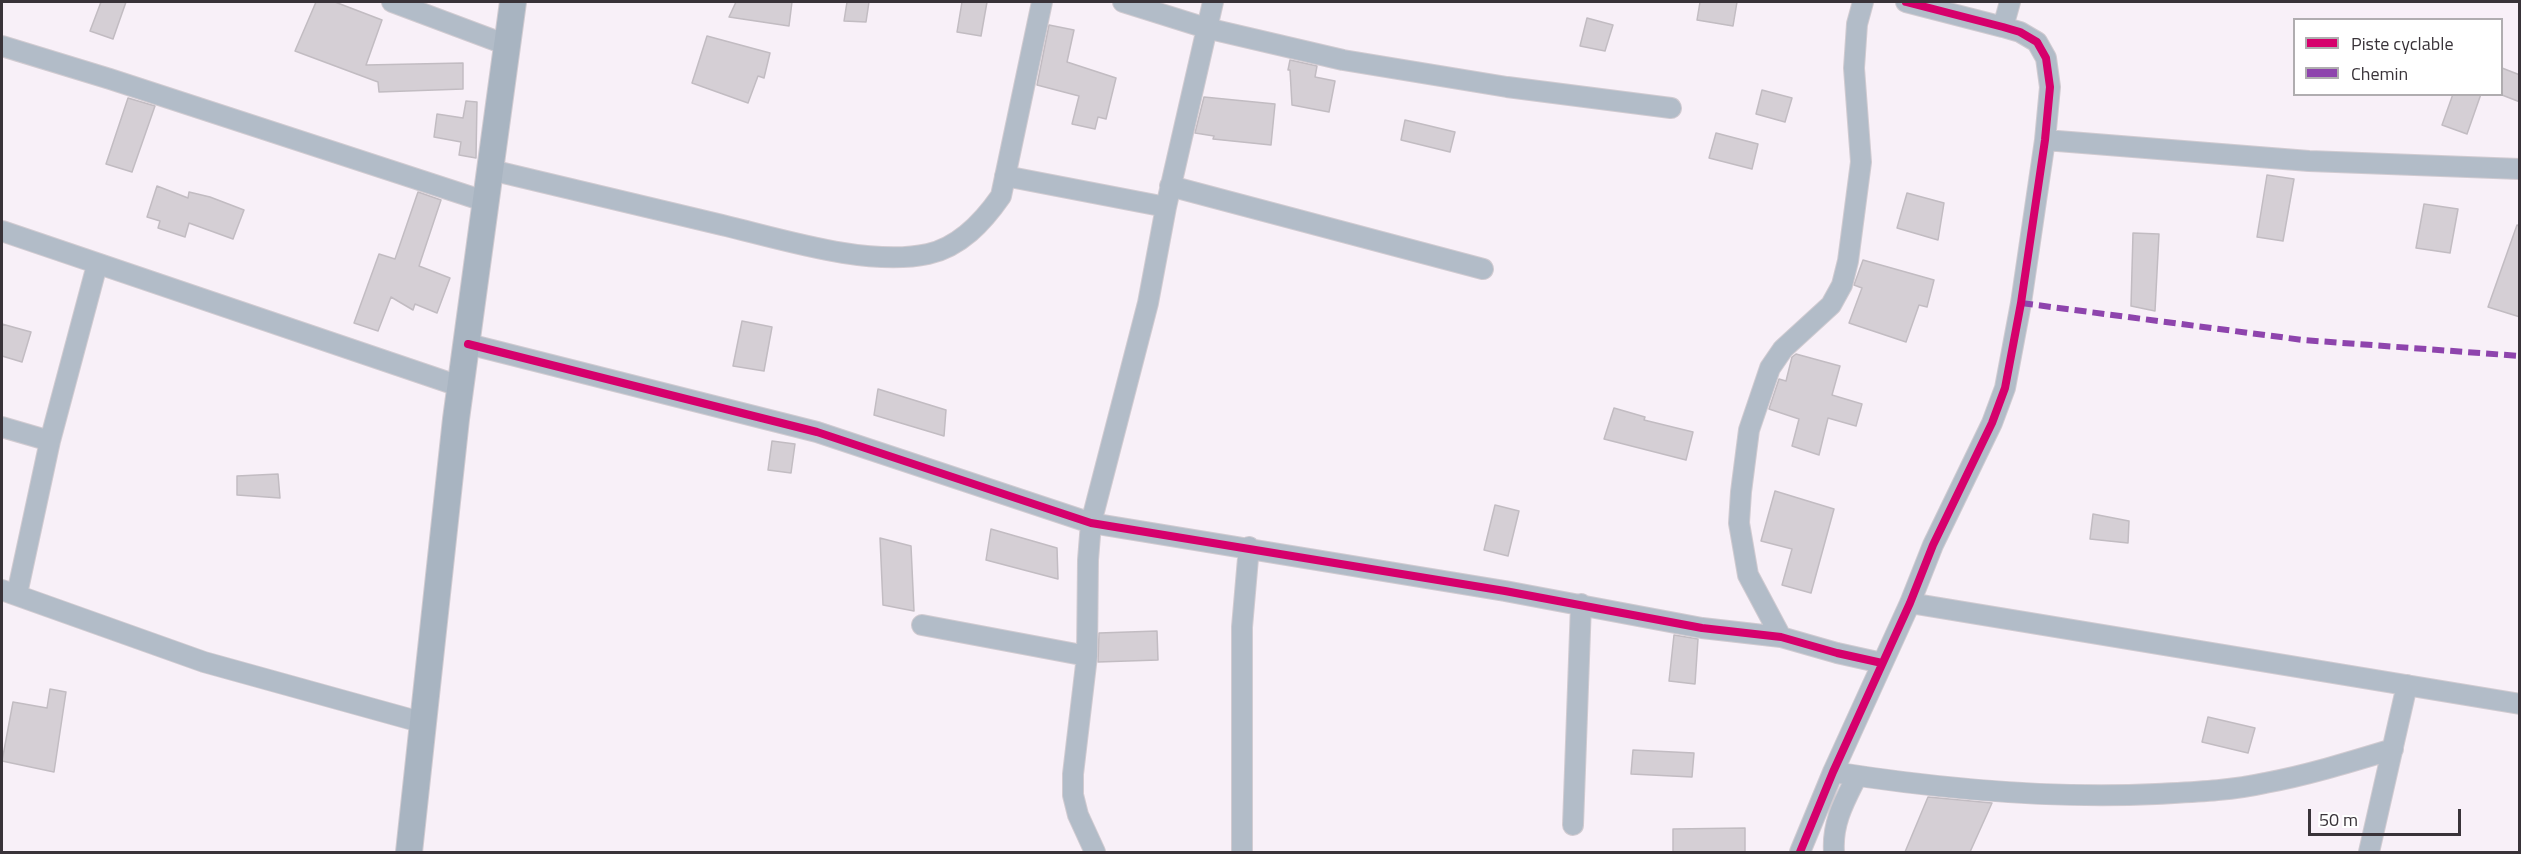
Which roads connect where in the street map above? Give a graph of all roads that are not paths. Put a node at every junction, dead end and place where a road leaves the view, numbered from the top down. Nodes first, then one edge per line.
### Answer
1 (392, 2) edge
2 (513, 2) edge
3 (1042, 2) edge
4 (1123, 2) edge
5 (1213, 2) edge
6 (1863, 2) edge
7 (1906, 2) edge
8 (2010, 2) edge
9 (2003, 27) junction
10 (1206, 28) junction
11 (507, 45) junction
12 (2, 46) edge
13 (1671, 108) dead end
14 (2045, 140) junction
15 (2520, 169) edge
16 (491, 170) junction
17 (1005, 176) junction
18 (1170, 186) junction
19 (487, 202) junction
20 (1166, 207) junction
21 (2, 231) edge
22 (97, 265) junction
23 (1483, 270) dead end
24 (468, 344) junction
25 (462, 387) junction
26 (2, 428) edge
27 (50, 441) junction
28 (1090, 523) junction
29 (1248, 547) junction
30 (9, 592) edge
31 (1910, 603) junction
32 (1581, 604) junction
33 (922, 625) dead end
34 (1780, 637) junction
35 (1087, 656) junction
36 (1882, 663) junction
37 (2407, 685) junction
38 (2520, 704) edge
39 (424, 723) junction
40 (2392, 749) junction
41 (1833, 772) junction
42 (1857, 776) junction
43 (1573, 825) dead end
44 (408, 852) edge
45 (1095, 852) edge
46 (1242, 852) edge
47 (1800, 852) edge
48 (1834, 852) edge
49 (2369, 852) edge

1 - 11 street
2 - 11 main road
3 - 17 street
4 - 10 street
5 - 10 street
6 - 34 street
7 - 9 street
8 - 9 street
9 - 14 street
10 - 13 street
10 - 18 street
11 - 16 main road
12 - 19 street
14 - 15 street
14 - 31 street
16 - 17 street
16 - 19 main road
17 - 20 street
18 - 20 street
18 - 23 street
19 - 24 main road
20 - 28 street
21 - 22 street
22 - 25 street
22 - 27 street
24 - 25 main road
24 - 28 street
25 - 39 main road
26 - 27 street
27 - 30 street
28 - 29 street
28 - 35 street
29 - 32 street
29 - 46 street
30 - 39 street
31 - 36 street
31 - 37 street
32 - 34 street
32 - 43 street
33 - 35 street
34 - 36 street
35 - 45 street
36 - 41 street
37 - 38 street
37 - 40 street
39 - 44 main road
40 - 42 street
40 - 49 street
41 - 42 street
41 - 47 street
42 - 48 street

